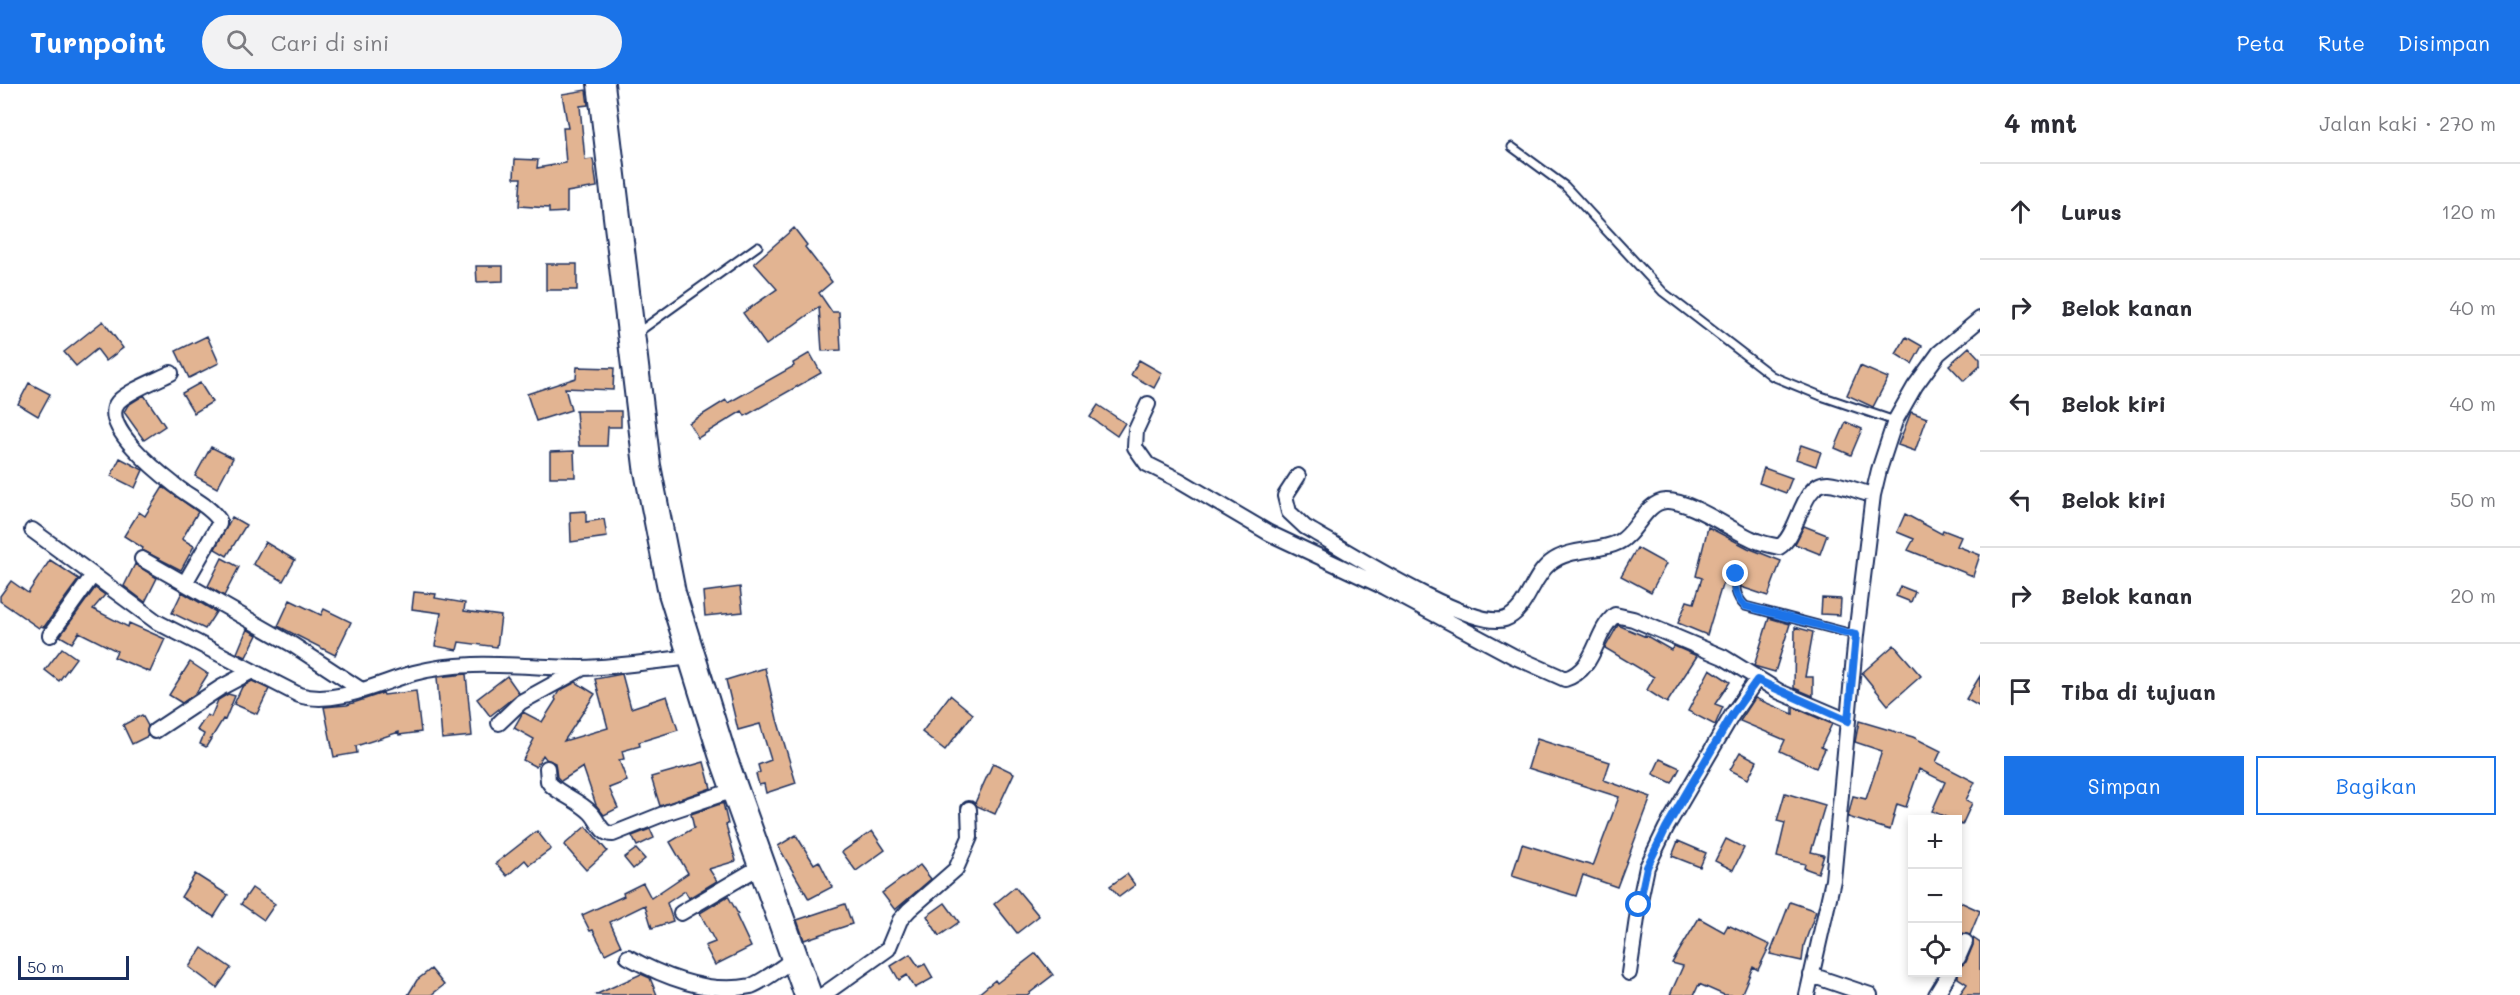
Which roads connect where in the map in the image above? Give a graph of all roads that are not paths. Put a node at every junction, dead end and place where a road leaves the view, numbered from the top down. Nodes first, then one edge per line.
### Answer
1 (600, 85) edge
2 (1512, 147) dead end
3 (758, 246) dead end
4 (1980, 319) edge
5 (631, 338) junction
6 (171, 373) dead end
7 (1148, 404) dead end
8 (1895, 421) junction
9 (1298, 476) dead end
10 (1873, 495) junction
11 (32, 530) dead end
12 (142, 559) dead end
13 (1736, 574) dead end
14 (93, 575) junction
15 (185, 583) junction
16 (50, 635) dead end
17 (1856, 635) junction
18 (691, 657) junction
19 (583, 668) junction
20 (252, 671) junction
21 (1757, 680) junction
22 (360, 689) junction
23 (1848, 721) junction
24 (499, 723) dead end
25 (155, 731) dead end
26 (547, 768) dead end
27 (734, 790) junction
28 (969, 809) dead end
29 (761, 866) junction
30 (681, 914) dead end
31 (1965, 942) dead end
32 (1962, 949) edge
33 (628, 957) dead end
34 (794, 959) junction
35 (1629, 973) dead end
36 (1811, 975) junction
37 (1947, 977) edge
38 (1834, 981) junction
39 (808, 995) edge
40 (823, 995) edge
41 (1807, 995) edge
42 (1839, 995) edge
43 (1870, 995) edge
44 (1936, 995) edge

1 - 5 highway
2 - 8 lane
3 - 5 lane
4 - 8 street
5 - 18 highway
6 - 15 street
7 - 21 street
8 - 10 street
9 - 10 street
10 - 17 street
11 - 14 street
12 - 15 street
13 - 17 lane
14 - 16 street
14 - 20 street
15 - 22 street
17 - 23 street
18 - 19 street
18 - 27 highway
19 - 22 street
19 - 24 street
20 - 22 street
20 - 25 street
21 - 23 street
21 - 35 street
23 - 36 street
26 - 27 street
27 - 29 highway
28 - 40 street
29 - 30 street
29 - 34 highway
31 - 32 street
33 - 34 street
34 - 39 highway
36 - 38 street
36 - 41 street
37 - 44 street
38 - 42 street
38 - 43 street

